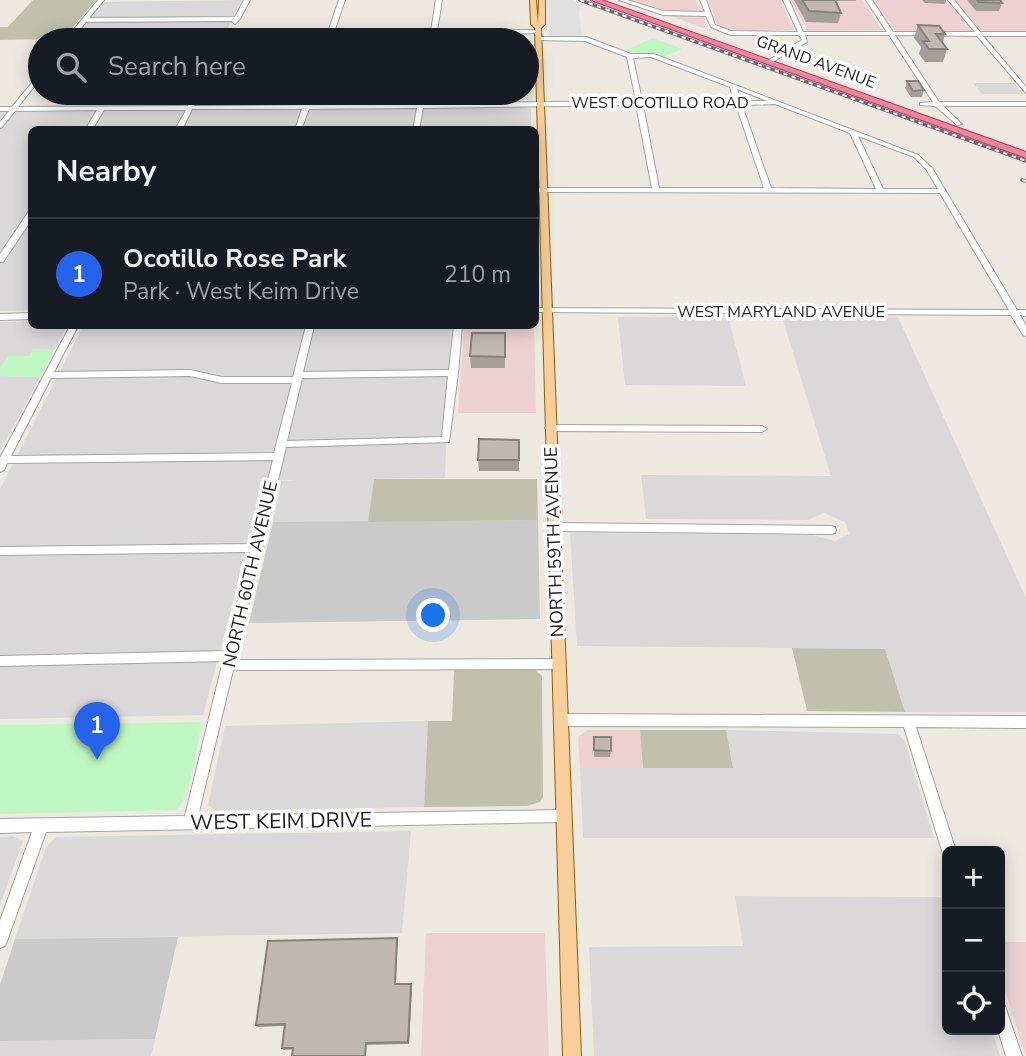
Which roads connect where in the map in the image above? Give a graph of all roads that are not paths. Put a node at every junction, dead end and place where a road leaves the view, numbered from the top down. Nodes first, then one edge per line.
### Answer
1 (101, 0) edge
2 (247, 0) edge
3 (342, 0) edge
4 (439, 0) edge
5 (533, 0) edge
6 (542, 0) edge
7 (595, 0) edge
8 (610, 0) edge
9 (622, 0) edge
10 (703, 0) edge
11 (786, 0) edge
12 (869, 0) edge
13 (951, 0) edge
14 (708, 14) junction
15 (237, 19) junction
16 (84, 20) junction
17 (78, 28) edge
18 (232, 28) edge
19 (333, 28) edge
20 (434, 28) edge
21 (536, 28) edge
22 (539, 33) junction
23 (803, 34) junction
24 (891, 34) junction
25 (979, 34) junction
26 (1026, 34) edge
27 (630, 56) junction
28 (773, 60) junction
29 (732, 85) junction
30 (28, 90) edge
31 (1026, 91) edge
32 (640, 103) junction
33 (738, 103) junction
34 (779, 103) junction
35 (541, 104) junction
36 (922, 104) dead end
37 (936, 104) junction
38 (1026, 104) edge
39 (192, 105) edge
40 (481, 105) edge
41 (421, 106) junction
42 (306, 107) junction
43 (102, 108) junction
44 (190, 108) junction
45 (0, 109) edge
46 (13, 109) junction
47 (959, 124) junction
48 (0, 125) edge
49 (91, 126) edge
50 (180, 126) edge
51 (300, 126) edge
52 (417, 126) edge
53 (852, 131) junction
54 (1026, 148) edge
55 (1026, 155) edge
56 (539, 190) edge
57 (656, 190) junction
58 (768, 191) junction
59 (943, 191) junction
60 (881, 192) junction
61 (28, 219) edge
62 (0, 260) edge
63 (541, 310) edge
64 (1014, 313) junction
65 (1026, 313) edge
66 (28, 316) edge
67 (0, 317) edge
68 (73, 329) edge
69 (309, 329) edge
70 (458, 329) edge
71 (1026, 334) edge
72 (454, 373) junction
73 (48, 375) junction
74 (298, 378) junction
75 (550, 428) junction
76 (762, 429) dead end
77 (280, 450) junction
78 (2, 464) edge
79 (554, 527) junction
80 (831, 530) dead end
81 (257, 548) junction
82 (0, 551) edge
83 (0, 661) edge
84 (230, 661) junction
85 (558, 664) junction
86 (560, 720) junction
87 (908, 721) junction
88 (1026, 722) edge
89 (563, 816) junction
90 (190, 822) junction
91 (0, 826) edge
92 (41, 826) junction
93 (947, 846) edge
94 (0, 942) edge
95 (1005, 1027) edge
96 (572, 1056) edge
97 (1014, 1056) edge

1 - 16 street
2 - 15 street
3 - 19 street
4 - 20 street
5 - 21 main road, NORTH 59TH AVENUE
6 - 22 main road, NORTH 59TH AVENUE
7 - 28 highway, GRAND AVENUE
8 - 28 highway, GRAND AVENUE
9 - 14 street
10 - 14 street
11 - 23 street
12 - 24 street
13 - 25 street
14 - 23 street
15 - 16 street
15 - 18 street
16 - 17 street
22 - 27 street
22 - 35 main road, NORTH 59TH AVENUE
23 - 24 street
23 - 28 street
24 - 25 street
24 - 37 street
25 - 26 street
25 - 31 street
27 - 29 street
27 - 32 street
28 - 47 highway, GRAND AVENUE
28 - 55 highway, GRAND AVENUE
29 - 33 street
29 - 34 street
30 - 46 street
32 - 33 street, WEST OCOTILLO ROAD
32 - 35 street, WEST OCOTILLO ROAD
32 - 57 street
33 - 34 street, WEST OCOTILLO ROAD
33 - 58 street
34 - 53 street
35 - 56 main road, NORTH 59TH AVENUE
36 - 37 street
37 - 38 street
37 - 47 street
39 - 44 street
40 - 41 street, WEST OCOTILLO ROAD
41 - 42 street, WEST OCOTILLO ROAD
41 - 52 street
42 - 44 street, WEST OCOTILLO ROAD
42 - 51 street
43 - 44 street, WEST OCOTILLO ROAD
43 - 46 street, WEST OCOTILLO ROAD
43 - 49 street
44 - 50 street
45 - 46 street, WEST OCOTILLO ROAD
46 - 48 street
47 - 54 highway, GRAND AVENUE
53 - 59 street
53 - 60 street
56 - 57 street
56 - 63 main road, NORTH 59TH AVENUE
57 - 58 street
58 - 60 street
59 - 60 street
59 - 64 street
61 - 62 street
63 - 64 street, WEST MARYLAND AVENUE
63 - 75 main road, NORTH 59TH AVENUE
64 - 65 street, WEST MARYLAND AVENUE
64 - 71 street
66 - 67 street
68 - 73 street
69 - 74 street, NORTH 60TH AVENUE
70 - 72 street
72 - 74 street
72 - 77 street
73 - 74 street
73 - 78 street
74 - 77 street, NORTH 60TH AVENUE
75 - 76 street
75 - 79 main road, NORTH 59TH AVENUE
77 - 78 street
77 - 81 street, NORTH 60TH AVENUE
79 - 80 street
79 - 85 main road, NORTH 59TH AVENUE
81 - 82 street
81 - 84 street, NORTH 60TH AVENUE
83 - 84 street
84 - 85 street
84 - 90 street, NORTH 60TH AVENUE
85 - 86 main road, NORTH 59TH AVENUE
86 - 87 street
86 - 89 main road, NORTH 59TH AVENUE
87 - 88 street
87 - 93 street
89 - 90 street, WEST KEIM DRIVE
89 - 96 main road, NORTH 59TH AVENUE
90 - 92 street, WEST KEIM DRIVE
91 - 92 street, WEST KEIM DRIVE
92 - 94 street
95 - 97 street

